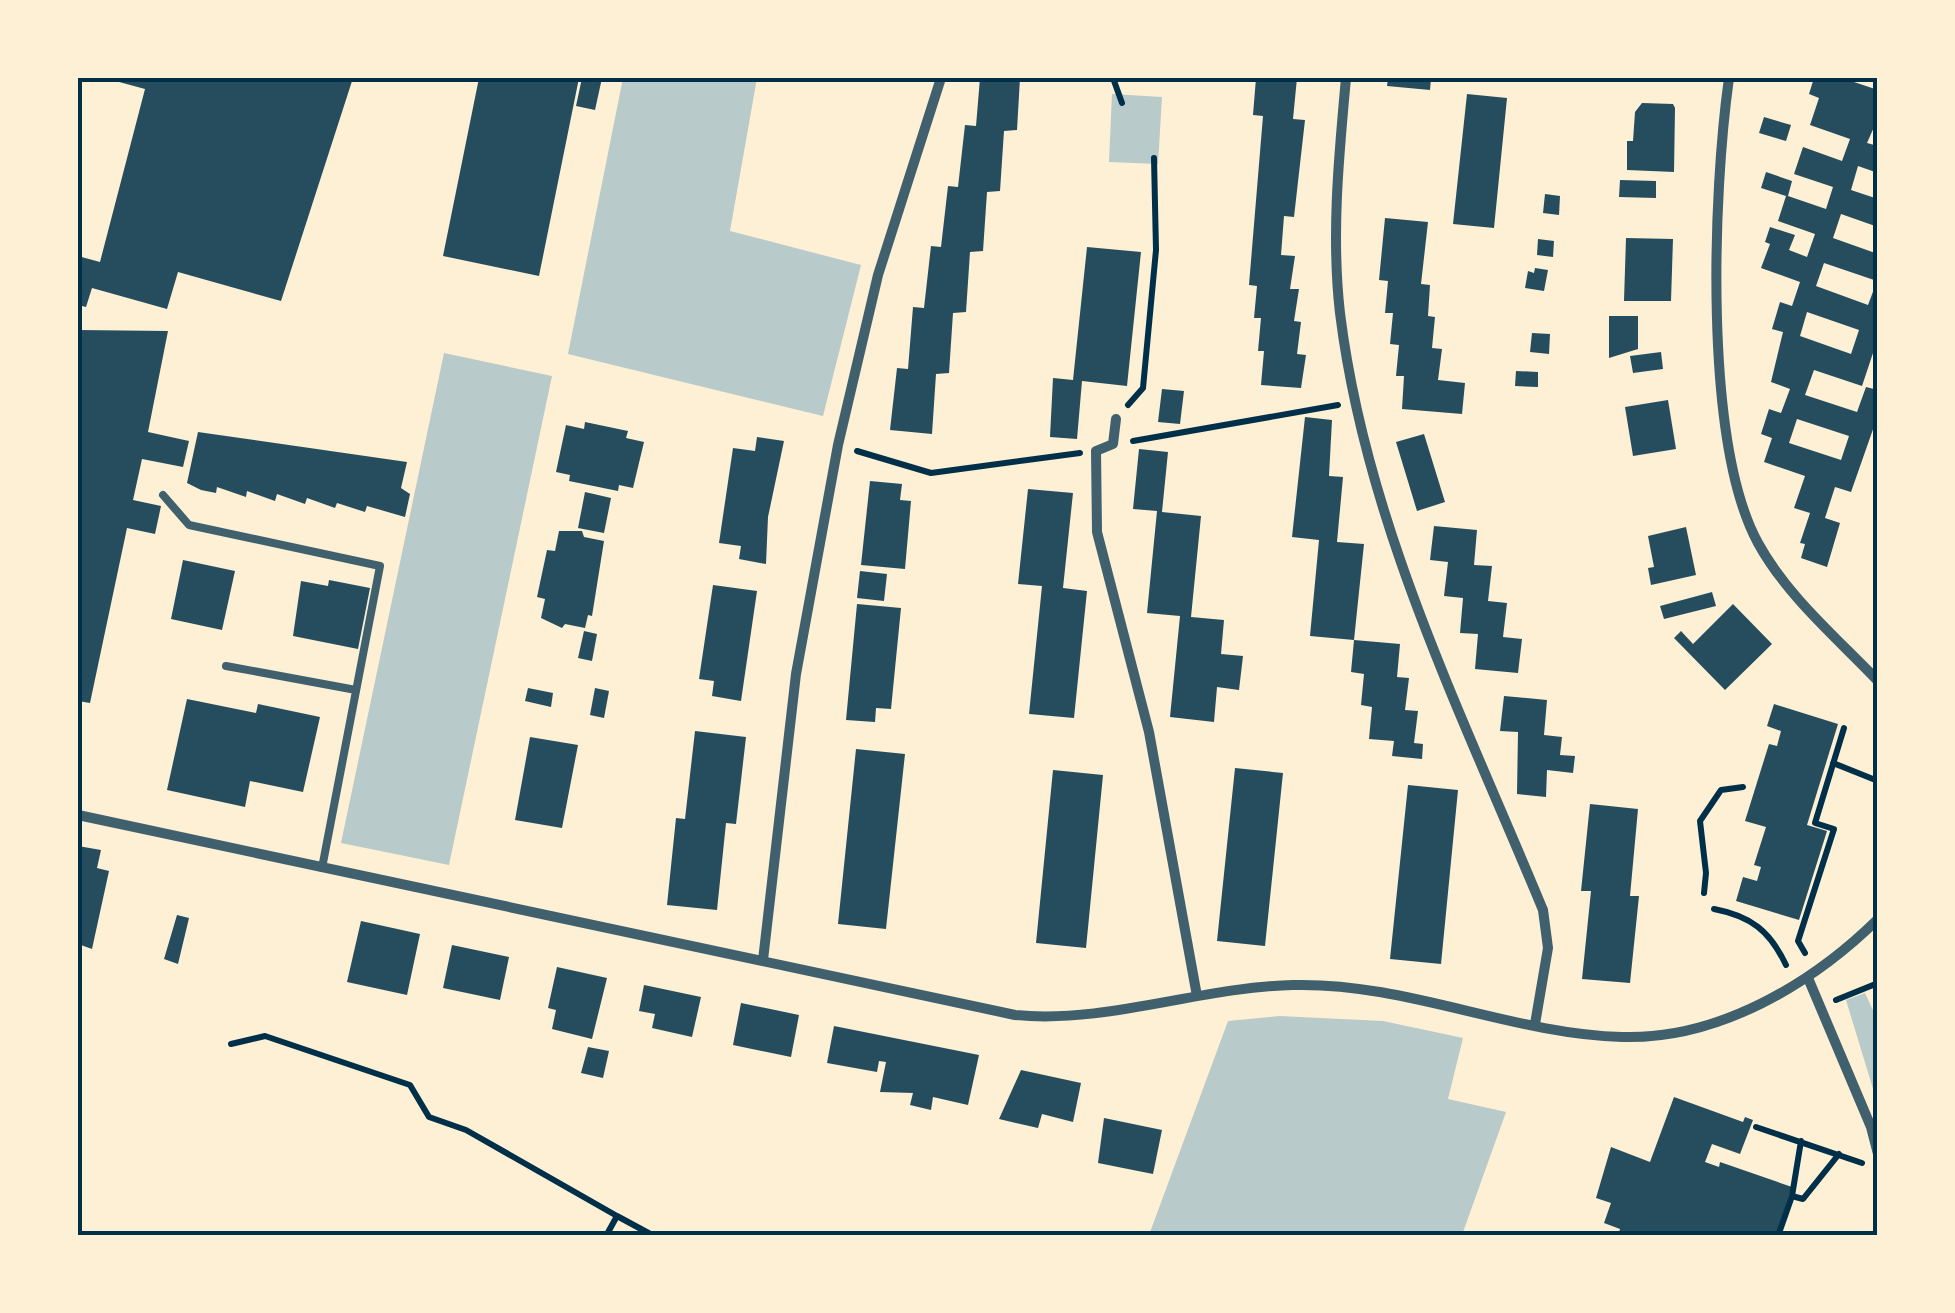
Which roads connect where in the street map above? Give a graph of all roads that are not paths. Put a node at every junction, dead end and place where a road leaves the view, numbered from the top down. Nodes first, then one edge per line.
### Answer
1 (941, 78) edge
2 (1346, 78) edge
3 (1728, 78) edge
4 (1116, 419) road end
5 (163, 495) dead end
6 (226, 666) dead end
7 (1878, 681) edge
8 (356, 690) junction
9 (78, 815) edge
10 (322, 868) junction
11 (1878, 920) edge
12 (763, 960) junction
13 (1812, 974) junction
14 (1197, 996) junction
15 (1534, 1024) junction
16 (1874, 1127) edge
17 (1878, 1154) edge

1 - 12 street
2 - 15 street
3 - 7 street
4 - 14 street
5 - 8 lane
6 - 8 lane
8 - 10 lane
9 - 10 street
10 - 12 street
11 - 13 street
12 - 14 street
13 - 15 street
13 - 16 street
14 - 15 street
16 - 17 street

